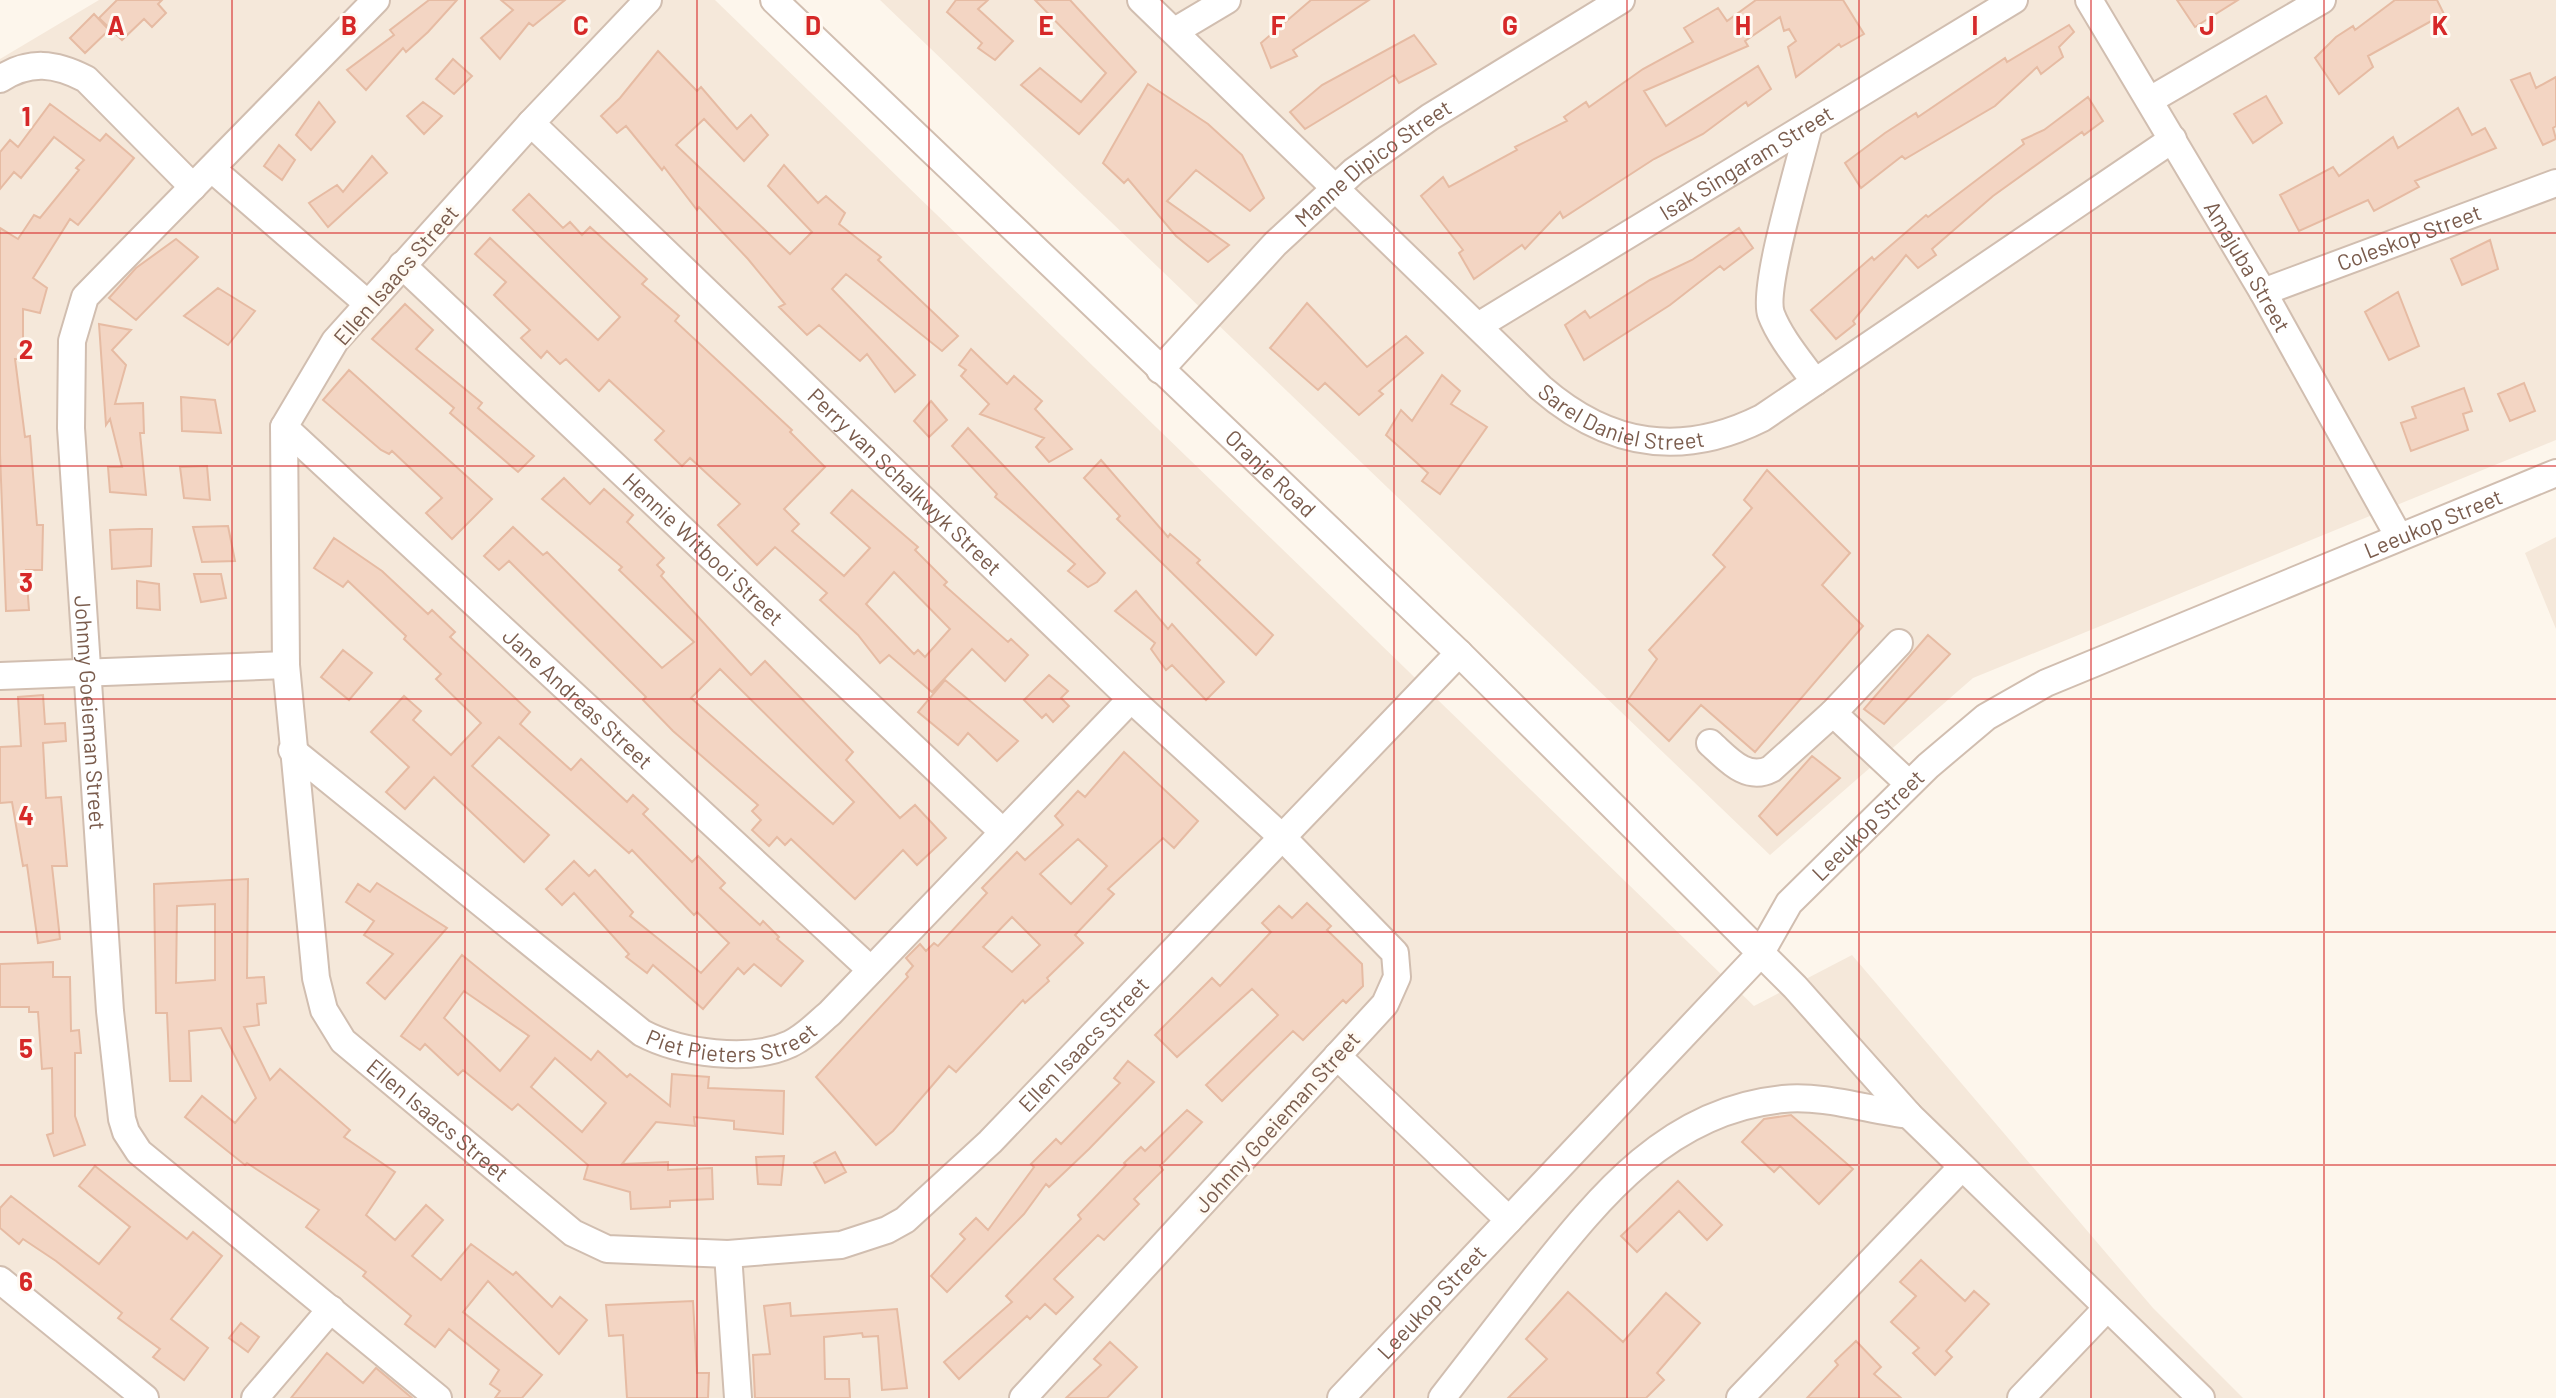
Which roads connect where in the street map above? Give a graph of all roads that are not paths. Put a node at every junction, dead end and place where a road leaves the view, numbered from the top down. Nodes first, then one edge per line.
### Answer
1 (376, 0) edge
2 (648, 0) edge
3 (774, 0) edge
4 (1141, 0) edge
5 (1227, 0) edge
6 (1621, 0) edge
7 (2014, 0) edge
8 (2089, 0) edge
9 (2322, 0) edge
10 (1175, 31) junction
11 (0, 79) edge
12 (2150, 100) junction
13 (531, 123) junction
14 (1809, 125) junction
15 (2173, 139) junction
16 (212, 169) junction
17 (2556, 183) edge
18 (193, 187) junction
19 (1332, 189) junction
20 (402, 265) junction
21 (2263, 292) junction
22 (368, 304) junction
23 (1478, 326) junction
24 (1160, 370) junction
25 (1815, 382) junction
26 (284, 427) junction
27 (2556, 473) edge
28 (2399, 537) junction
29 (1899, 643) dead end
30 (1459, 653) junction
31 (286, 665) junction
32 (88, 671) junction
33 (0, 676) edge
34 (1131, 699) junction
35 (1833, 713) junction
36 (1710, 743) dead end
37 (292, 750) junction
38 (1909, 784) junction
39 (1003, 832) junction
40 (1283, 838) junction
41 (1760, 954) junction
42 (871, 970) junction
43 (1337, 1056) junction
44 (1909, 1115) junction
45 (1962, 1167) junction
46 (1509, 1220) junction
47 (728, 1254) junction
48 (0, 1280) edge
49 (331, 1309) junction
50 (2106, 1309) junction
51 (145, 1398) edge
52 (255, 1398) edge
53 (438, 1398) edge
54 (738, 1398) edge
55 (1023, 1398) edge
56 (1341, 1398) edge
57 (1442, 1398) edge
58 (1740, 1398) edge
59 (2021, 1398) edge
60 (2201, 1398) edge

1 - 16 street, Johnny Goeieman Street
2 - 13 street, Ellen Isaacs Street
3 - 24 street, Oranje Road
4 - 10 street, Sarel Daniel Street
5 - 10 street
6 - 19 street, Manne Dipico Street
7 - 14 street, Isak Singaram Street
8 - 12 street, Amajuba Street
9 - 12 street
10 - 19 street, Sarel Daniel Street
11 - 18 street
12 - 15 street, Amajuba Street
13 - 20 street, Ellen Isaacs Street
13 - 34 street, Perry van Schalkwyk Street
14 - 23 street, Isak Singaram Street
14 - 25 street
15 - 21 street, Amajuba Street
15 - 25 street, Sarel Daniel Street
16 - 18 street, Johnny Goeieman Street
16 - 22 street
17 - 21 street, Coleskop Street
18 - 32 street, Johnny Goeieman Street
19 - 23 street, Sarel Daniel Street
19 - 24 street, Manne Dipico Street
20 - 22 street, Ellen Isaacs Street
20 - 39 street, Hennie Witbooi Street
21 - 28 street, Amajuba Street
22 - 26 street, Ellen Isaacs Street
23 - 25 street, Sarel Daniel Street
24 - 30 street, Oranje Road
26 - 31 street, Ellen Isaacs Street
26 - 42 street, Jane Andreas Street
27 - 28 street, Leeukop Street
28 - 38 street, Leeukop Street
29 - 35 street
30 - 40 street, Ellen Isaacs Street
30 - 41 street, Oranje Road
31 - 32 street
31 - 37 street, Ellen Isaacs Street
32 - 33 street
32 - 49 street, Johnny Goeieman Street
34 - 39 street, Piet Pieters Street
34 - 40 street, Perry van Schalkwyk Street
35 - 36 street
35 - 38 street
37 - 42 street, Piet Pieters Street
37 - 47 street, Ellen Isaacs Street
38 - 41 street, Leeukop Street
39 - 42 street, Piet Pieters Street
40 - 43 street, Johnny Goeieman Street
40 - 47 street, Ellen Isaacs Street
41 - 44 street, Oranje Road
41 - 46 street, Leeukop Street
43 - 46 street
43 - 55 street, Johnny Goeieman Street
44 - 45 street, Oranje Road
44 - 57 street
45 - 50 street, Oranje Road
45 - 58 street
46 - 56 street, Leeukop Street
47 - 54 street
48 - 51 street
49 - 52 street
49 - 53 street, Johnny Goeieman Street
50 - 59 street
50 - 60 street, Oranje Road

